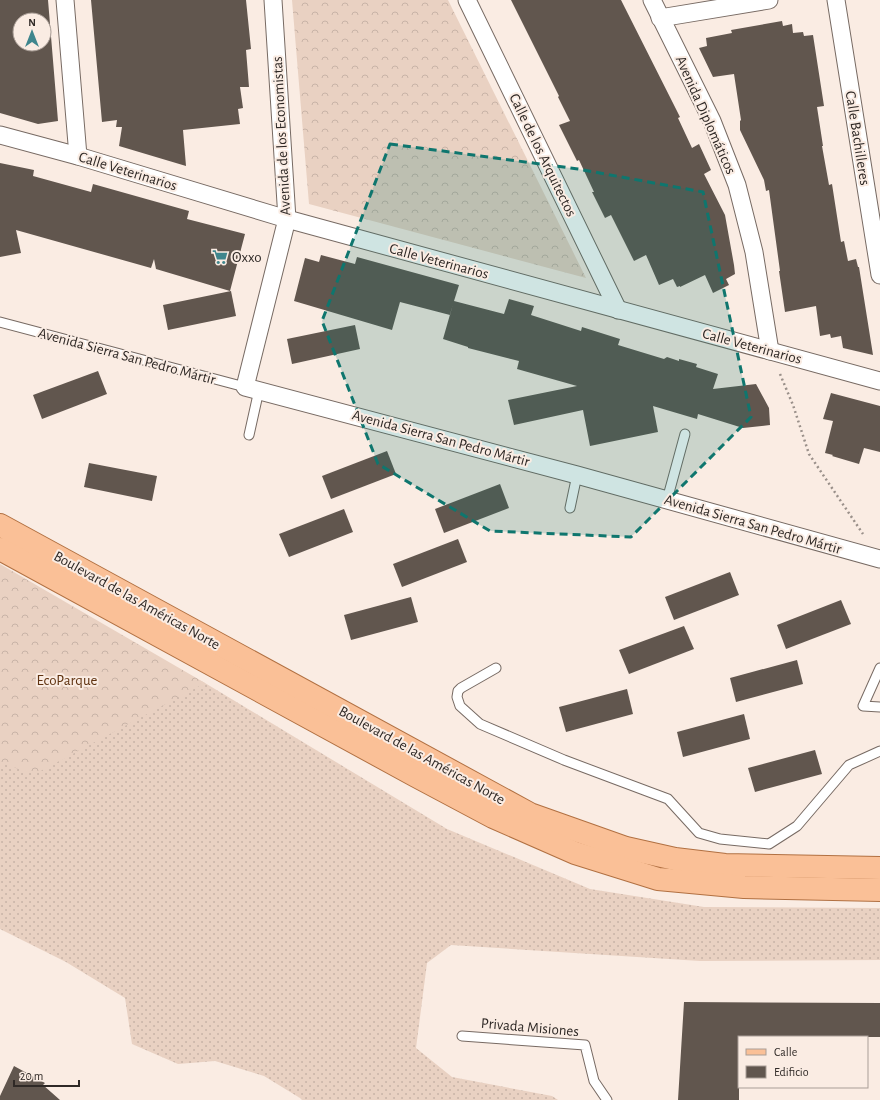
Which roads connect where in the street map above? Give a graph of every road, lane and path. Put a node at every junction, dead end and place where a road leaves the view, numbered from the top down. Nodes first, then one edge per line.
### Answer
1 (65, 0) edge
2 (273, 0) edge
3 (467, 0) edge
4 (652, 0) edge
5 (769, 0) edge
6 (836, 0) edge
7 (660, 18) junction
8 (0, 135) edge
9 (78, 156) junction
10 (287, 219) junction
11 (880, 275) edge
12 (618, 310) junction
13 (0, 322) edge
14 (770, 351) junction
15 (880, 381) edge
16 (252, 389) junction
17 (685, 434) dead end
18 (249, 435) dead end
19 (578, 475) junction
20 (667, 500) junction
21 (570, 508) dead end
22 (0, 525) edge
23 (867, 540) dead end
24 (0, 549) edge
25 (880, 559) edge
26 (496, 668) dead end
27 (880, 668) edge
28 (880, 707) edge
29 (880, 751) edge
30 (880, 868) edge
31 (880, 890) edge
32 (462, 1036) dead end
33 (607, 1100) edge

1 - 9 street
2 - 10 street, Avenida de los Economistas
3 - 12 street, Calle de los Arquitectos
4 - 7 street, Avenida Diplomáticos
5 - 7 street
6 - 11 street, Calle Bachilleres
7 - 14 street, Avenida Diplomáticos
8 - 9 street, Calle Veterinarios
9 - 10 street, Calle Veterinarios
10 - 12 street, Calle Veterinarios
10 - 16 street, Avenida de los Economistas
12 - 14 street, Calle Veterinarios
13 - 16 lane, Avenida Sierra San Pedro Mártir
14 - 15 street, Calle Veterinarios
14 - 23 path
16 - 18 lane
16 - 19 street, Avenida Sierra San Pedro Mártir
17 - 20 lane
19 - 20 street, Avenida Sierra San Pedro Mártir
19 - 21 lane
20 - 25 street, Avenida Sierra San Pedro Mártir
22 - 30 main road, Boulevard de las Américas Norte
24 - 31 main road, Boulevard de las Américas Norte
26 - 29 lane
27 - 28 lane
32 - 33 lane, Privada Misiones

